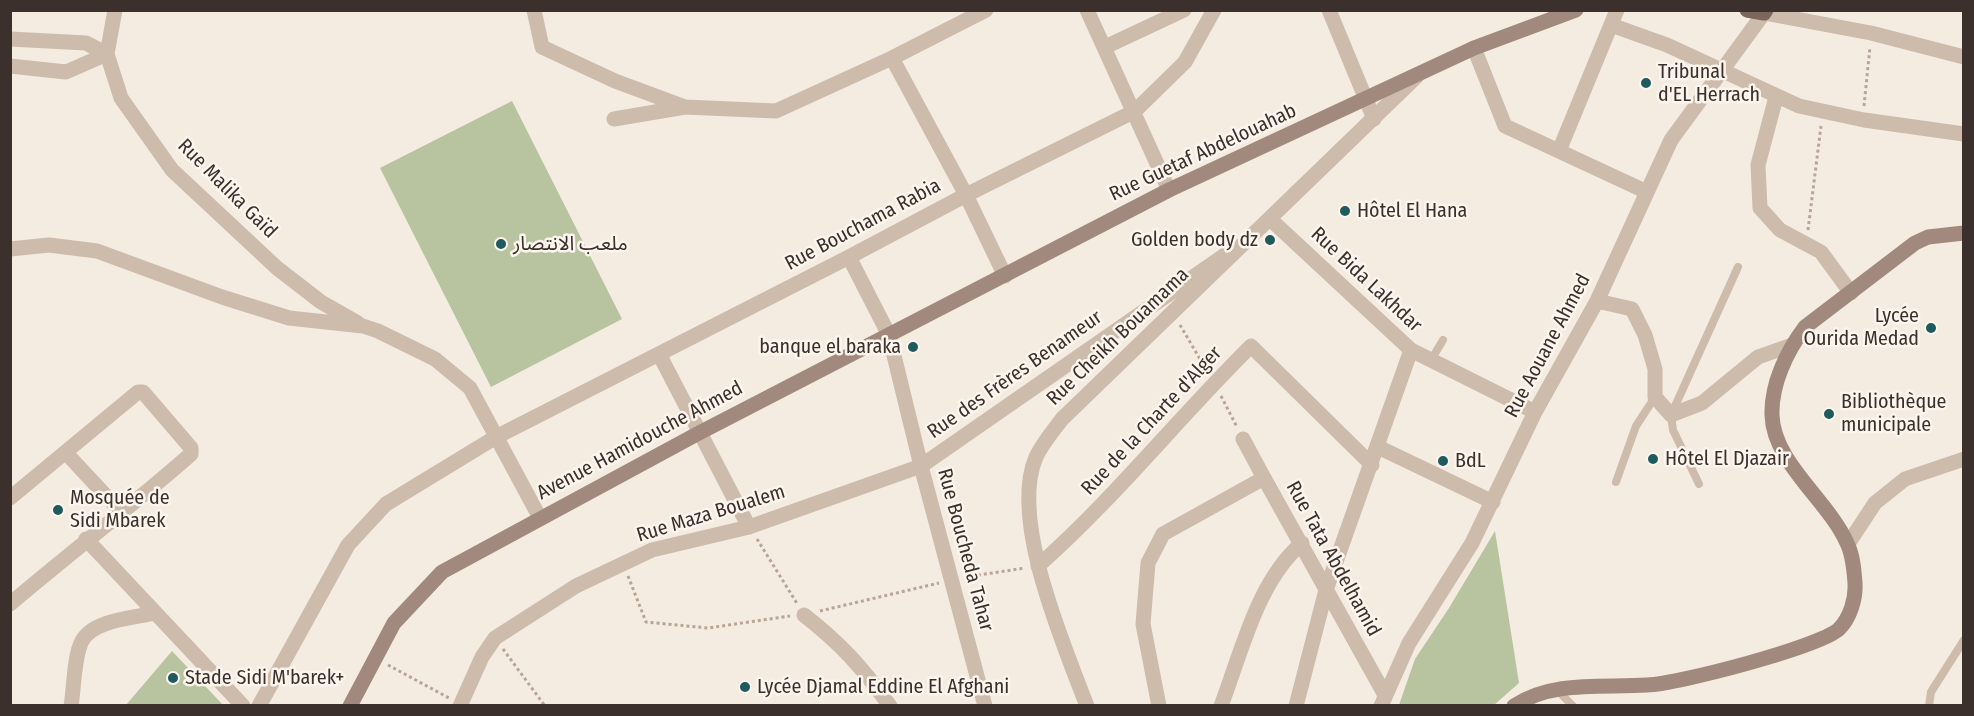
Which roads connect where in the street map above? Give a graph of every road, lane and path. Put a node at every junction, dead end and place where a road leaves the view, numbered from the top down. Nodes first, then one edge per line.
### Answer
1 (115, 10) edge
2 (534, 10) edge
3 (986, 10) edge
4 (1087, 10) edge
5 (1184, 10) edge
6 (1215, 10) edge
7 (1329, 10) edge
8 (1576, 10) edge
9 (1617, 10) edge
10 (1747, 10) edge
11 (1765, 12) edge
12 (1611, 25) junction
13 (1872, 33) junction
14 (10, 39) edge
15 (1105, 47) junction
16 (1474, 48) junction
17 (107, 54) junction
18 (1964, 57) edge
19 (892, 58) junction
20 (10, 66) edge
21 (1722, 70) junction
22 (1421, 72) junction
23 (1776, 97) junction
24 (1366, 100) junction
25 (685, 107) junction
26 (1824, 110) junction
27 (1135, 111) junction
28 (614, 119) dead end
29 (1374, 119) junction
30 (1864, 120) junction
31 (1964, 135) edge
32 (1559, 151) junction
33 (1169, 190) junction
34 (1647, 192) junction
35 (966, 195) junction
36 (1270, 219) junction
37 (1964, 233) edge
38 (1252, 237) junction
39 (1809, 244) junction
40 (10, 249) edge
41 (849, 257) junction
42 (1738, 267) dead end
43 (1005, 276) junction
44 (1851, 292) junction
45 (1597, 301) junction
46 (1174, 314) junction
47 (363, 326) junction
48 (890, 335) junction
49 (1443, 340) dead end
50 (1792, 345) junction
51 (1411, 350) junction
52 (659, 354) junction
53 (1431, 360) junction
54 (1217, 389) junction
55 (1655, 397) junction
56 (1535, 412) junction
57 (1671, 416) junction
58 (699, 434) junction
59 (496, 437) junction
60 (1243, 439) joint
61 (1378, 447) junction
62 (66, 453) junction
63 (1964, 459) edge
64 (1372, 465) junction
65 (921, 466) junction
66 (1264, 478) junction
67 (1616, 482) dead end
68 (1699, 484) dead end
69 (10, 498) edge
70 (1493, 502) junction
71 (123, 514) junction
72 (540, 518) junction
73 (749, 527) junction
74 (86, 539) junction
75 (1302, 543) junction
76 (1848, 544) junction
77 (624, 564) junction
78 (1038, 566) junction
79 (951, 580) junction
80 (1326, 590) junction
81 (10, 604) edge
82 (155, 614) junction
83 (804, 615) junction
84 (495, 638) junction
85 (1964, 640) edge
86 (376, 658) junction
87 (1557, 690) junction
88 (1383, 700) edge
89 (71, 705) edge
90 (243, 705) edge
91 (259, 705) edge
92 (350, 705) edge
93 (460, 705) edge
94 (545, 705) edge
95 (890, 705) edge
96 (984, 705) edge
97 (1087, 705) edge
98 (1159, 705) edge
99 (1221, 705) edge
100 (1296, 705) edge
101 (1514, 705) edge
102 (1573, 705) edge
103 (1929, 705) edge

1 - 17 street, Rue Malika Gaïd
2 - 25 street
3 - 19 street
4 - 15 street
5 - 15 street
6 - 27 street, Rue Bouchama Rabia
7 - 24 street
8 - 16 main road, Rue Guetaf Abdelouahab
9 - 12 street
10 - 11 main road
11 - 13 street
11 - 21 street, Rue Aouane Ahmed
12 - 21 street
12 - 32 street
13 - 18 street
13 - 30 path
14 - 17 street
15 - 27 street
16 - 22 main road, Rue Guetaf Abdelouahab
16 - 32 street
17 - 20 street
17 - 47 street, Rue Malika Gaïd
19 - 25 street
19 - 35 street
21 - 23 street
21 - 34 street, Rue Aouane Ahmed
22 - 24 main road, Rue Guetaf Abdelouahab
22 - 29 street, Rue Cheikh Bouamama
23 - 26 street
23 - 39 street
24 - 29 street
24 - 33 main road, Rue Guetaf Abdelouahab
25 - 28 street
26 - 30 street
26 - 39 path
27 - 33 street
27 - 35 street, Rue Bouchama Rabia
29 - 36 street, Rue Cheikh Bouamama
30 - 31 street
32 - 34 street
33 - 43 main road, Rue Guetaf Abdelouahab
34 - 45 street, Rue Aouane Ahmed
35 - 41 street, Rue Bouchama Rabia
35 - 43 street
36 - 38 street, Rue Cheikh Bouamama
36 - 51 street, Rue Bida Lakhdar
37 - 44 main road
38 - 46 street, Rue Cheikh Bouamama
38 - 65 street, Rue des Frères Benameur
39 - 44 street
40 - 47 street
41 - 48 street, Rue Boucheda Tahar
41 - 52 street, Rue Bouchama Rabia
42 - 57 lane
43 - 48 main road, Avenue Hamidouche Ahmed
44 - 50 main road
45 - 55 street
45 - 56 street, Rue Aouane Ahmed
46 - 54 path
46 - 78 street, Rue Cheikh Bouamama
47 - 59 street
48 - 58 main road, Avenue Hamidouche Ahmed
48 - 65 street, Rue Boucheda Tahar
49 - 53 lane
50 - 57 street
50 - 76 main road
51 - 53 street, Rue Bida Lakhdar
51 - 61 street
52 - 58 street
52 - 59 street, Rue Bouchama Rabia
53 - 56 street, Rue Bida Lakhdar
54 - 60 path
54 - 64 street, Rue de la Charte d'Alger
54 - 78 street, Rue de la Charte d'Alger
55 - 57 street
55 - 67 lane
56 - 70 street, Rue Aouane Ahmed
57 - 68 lane
58 - 72 main road, Avenue Hamidouche Ahmed
58 - 73 street
59 - 72 street
59 - 91 street, Rue Bouchama Rabia
60 - 66 street
61 - 64 street
61 - 70 street
62 - 69 street
62 - 71 street
62 - 71 street
63 - 76 street
64 - 80 street
65 - 73 street, Rue Maza Boualem
65 - 79 street, Rue Boucheda Tahar
66 - 75 street, Rue Tata Abdelhamid
66 - 98 street, Rue Tata Abdelhamid
70 - 88 street, Rue Aouane Ahmed
71 - 74 street
72 - 86 main road, Avenue Hamidouche Ahmed
73 - 77 street, Rue Maza Boualem
73 - 83 path
74 - 81 street
74 - 82 street
75 - 80 street, Rue Tata Abdelhamid
75 - 99 street
76 - 87 main road
77 - 83 path
77 - 84 street, Rue Maza Boualem
78 - 79 path
78 - 97 street, Rue Cheikh Bouamama
79 - 83 path
79 - 96 street, Rue Boucheda Tahar
80 - 88 street, Rue Tata Abdelhamid
80 - 100 street
82 - 89 street
82 - 90 street
83 - 95 street
84 - 93 street, Rue Maza Boualem
84 - 94 path
85 - 103 lane
86 - 92 main road, Avenue Hamidouche Ahmed
86 - 93 path
87 - 101 main road
87 - 102 lane

